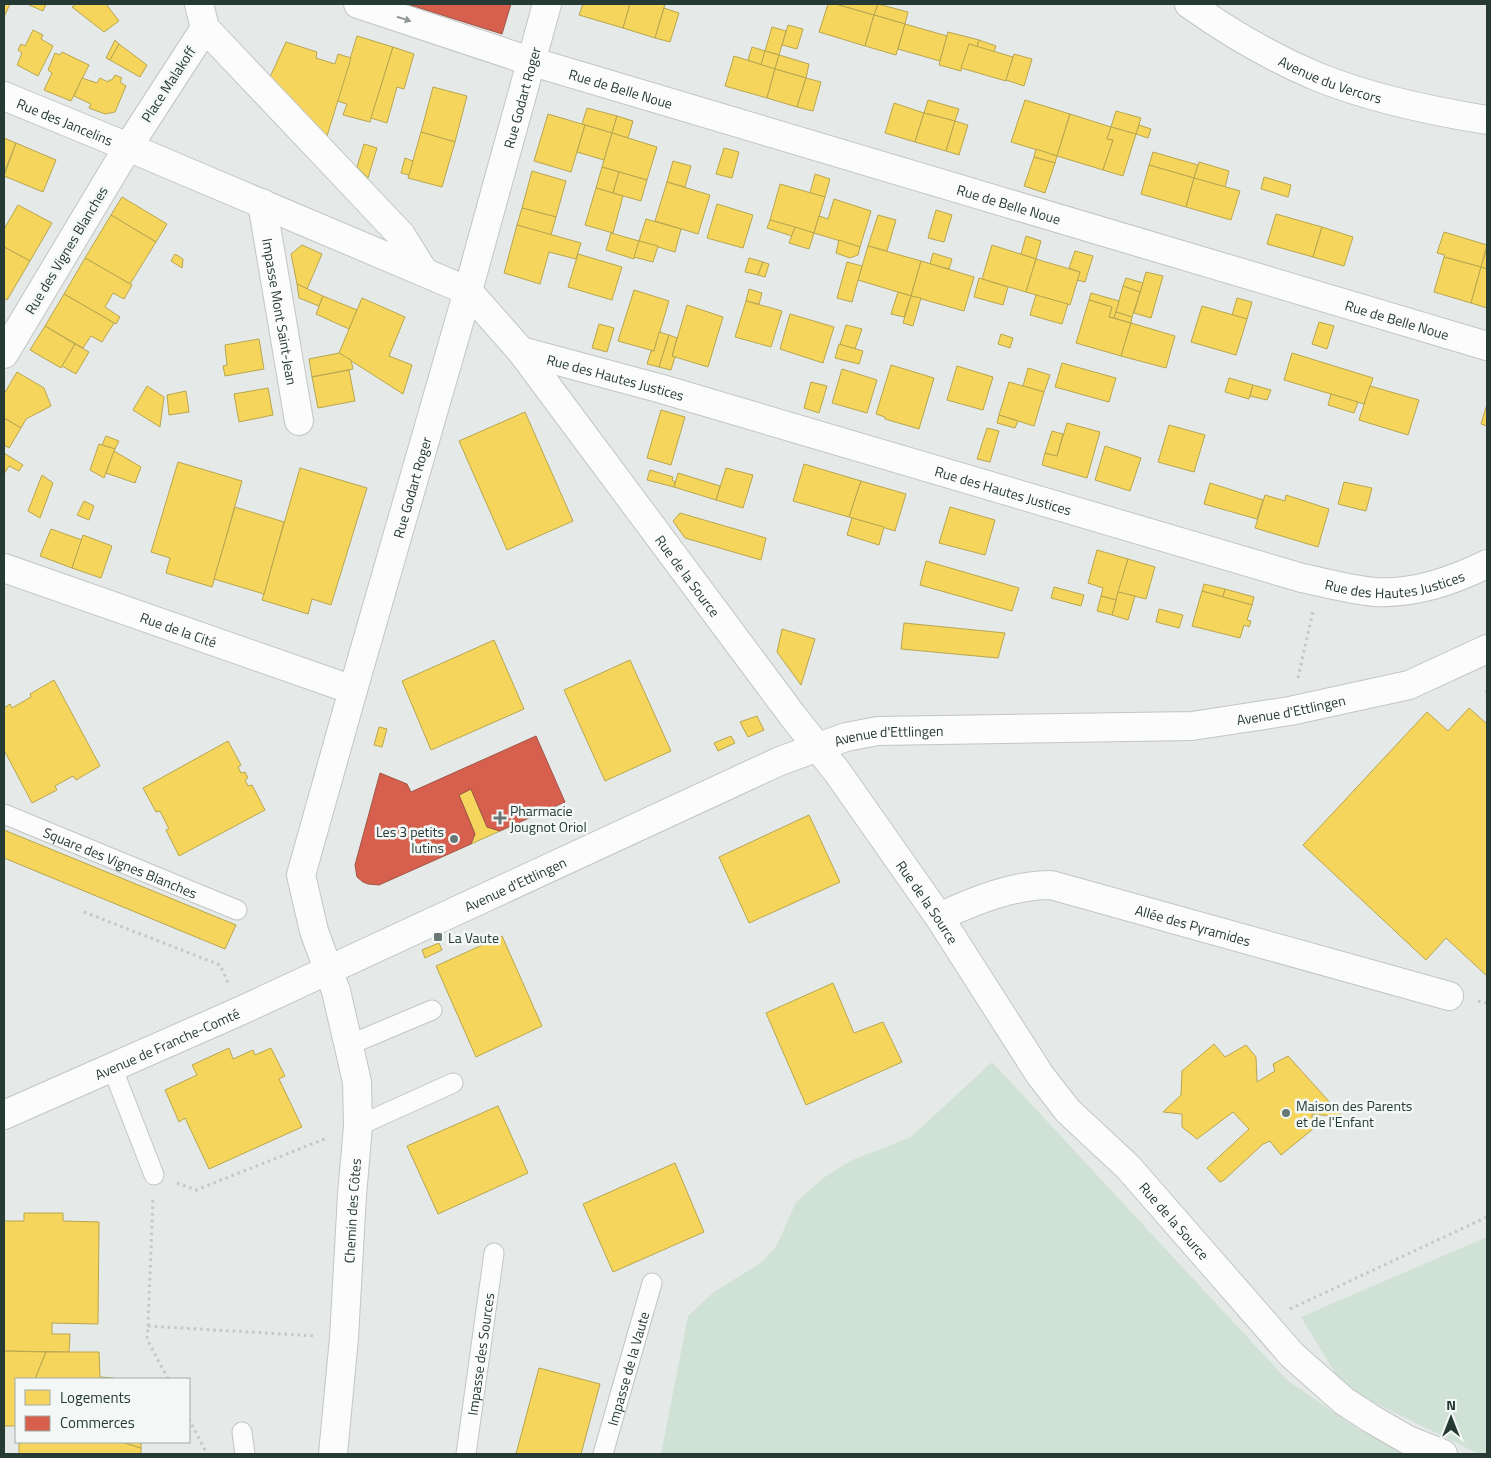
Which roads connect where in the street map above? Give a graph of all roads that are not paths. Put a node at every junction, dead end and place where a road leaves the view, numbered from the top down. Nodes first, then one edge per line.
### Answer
1 (358, 4) edge
2 (546, 4) edge
3 (1189, 4) edge
4 (202, 16) edge
5 (530, 62) junction
6 (4, 96) edge
7 (1487, 120) edge
8 (128, 146) junction
9 (262, 203) junction
10 (424, 272) junction
11 (468, 291) junction
12 (1487, 346) edge
13 (521, 351) junction
14 (4, 354) edge
15 (299, 421) dead end
16 (1487, 564) edge
17 (4, 568) edge
18 (1487, 650) edge
19 (352, 690) junction
20 (818, 746) junction
21 (4, 814) edge
22 (237, 910) dead end
23 (939, 917) junction
24 (328, 970) junction
25 (1449, 996) dead end
26 (432, 1010) dead end
27 (348, 1045) junction
28 (112, 1067) junction
29 (453, 1083) dead end
30 (4, 1115) edge
31 (358, 1126) junction
32 (154, 1175) road end
33 (494, 1253) dead end
34 (652, 1283) dead end
35 (242, 1432) dead end
36 (245, 1454) edge
37 (334, 1454) edge
38 (466, 1454) edge
39 (603, 1454) edge
40 (1443, 1454) edge

1 -> 5 street, Rue de Belle Noue
2 - 5 street, Rue Godart Roger
3 - 7 street, Avenue du Vercors
4 - 8 street, Place Malakoff
4 - 10 street, Place Malakoff
5 - 11 street, Rue Godart Roger
5 - 12 street, Rue de Belle Noue
6 - 8 street, Rue des Jancelins
8 - 9 street
8 - 14 street, Rue des Vignes Blanches
9 - 10 street
9 - 15 street, Impasse Mont Saint-Jean
10 - 11 street
11 - 13 street, Rue de la Source
11 - 19 street, Rue Godart Roger
13 - 16 street, Rue des Hautes Justices
13 - 20 street, Rue de la Source
17 - 19 street, Rue de la Cité
18 - 20 street, Avenue d'Ettlingen
19 - 24 street, Rue Godart Roger
20 - 23 street, Rue de la Source
20 - 24 street, Avenue d'Ettlingen
21 - 22 lane, Square des Vignes Blanches
23 - 25 street, Allée des Pyramides
23 - 40 street, Rue de la Source
24 - 27 street, Chemin des Côtes
24 - 28 street, Avenue de Franche-Comté
26 - 27 lane
27 - 31 street, Chemin des Côtes
28 - 30 street, Avenue de Franche-Comté
28 - 32 lane
29 - 31 lane
31 - 37 street, Chemin des Côtes
33 - 38 lane, Impasse des Sources
34 - 39 lane, Impasse de la Vaute
35 - 36 lane

